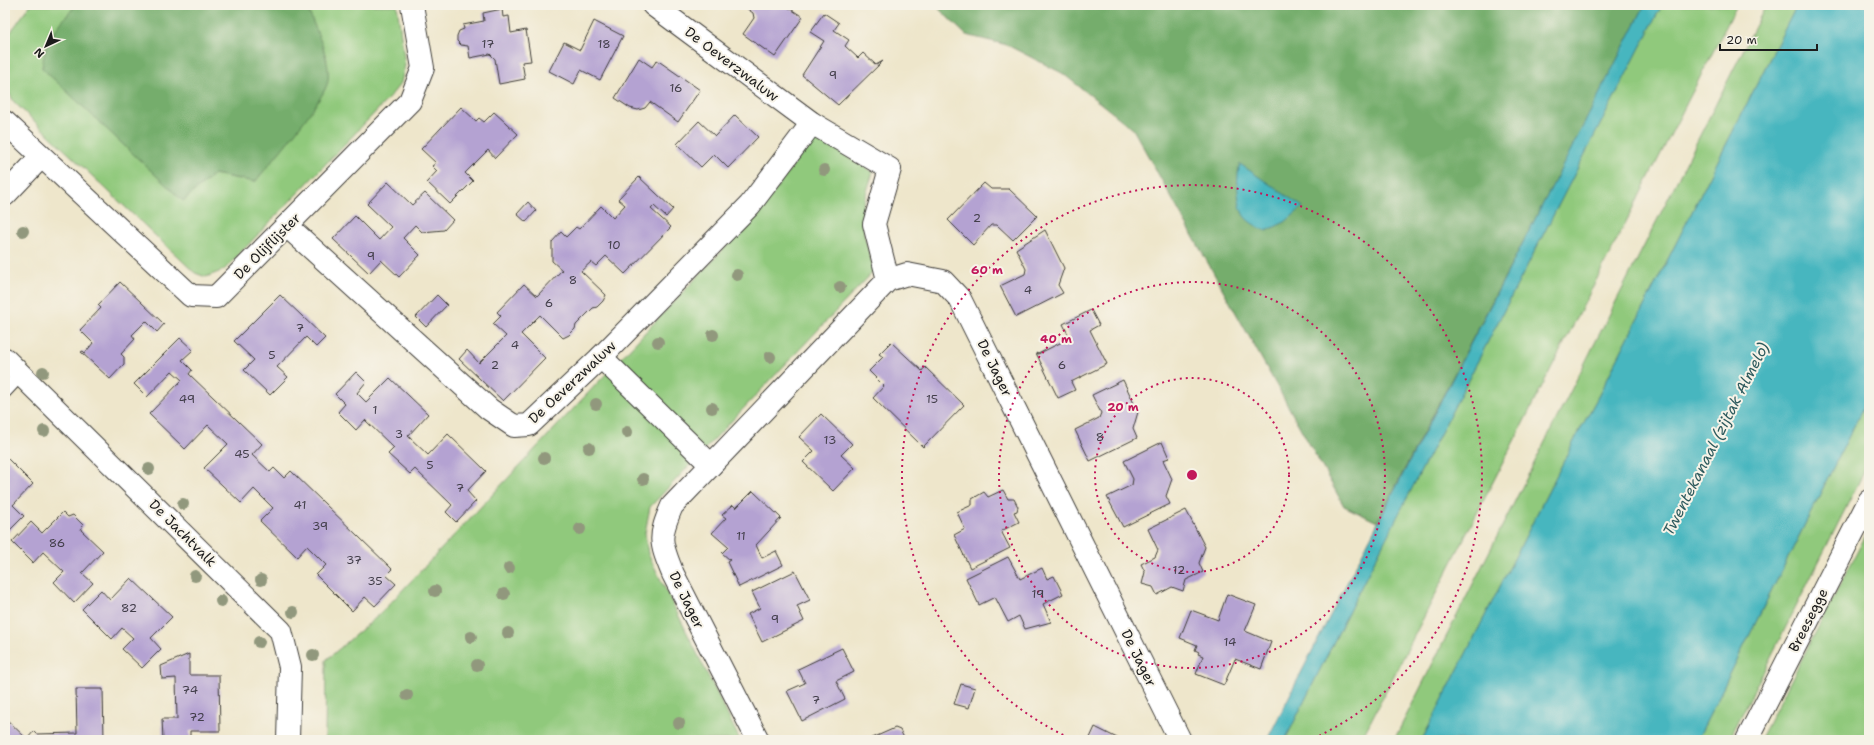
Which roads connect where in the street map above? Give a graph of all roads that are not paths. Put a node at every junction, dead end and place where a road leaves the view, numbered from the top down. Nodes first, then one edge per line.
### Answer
1 (412, 5) edge
2 (653, 5) edge
3 (5, 122) edge
4 (812, 123) junction
5 (41, 157) junction
6 (5, 195) edge
7 (287, 226) junction
8 (888, 280) junction
9 (601, 357) junction
10 (5, 359) edge
11 (20, 375) junction
12 (5, 391) edge
13 (711, 466) junction
14 (1869, 501) edge
15 (288, 740) edge
16 (758, 740) edge
17 (1180, 740) edge
18 (1747, 740) edge

1 - 7 street, De Olijflijster
2 - 4 street, De Oeverzwaluw
3 - 5 street, De Olijflijster
4 - 8 street, De Oeverzwaluw
4 - 9 street, De Oeverzwaluw
5 - 6 street
5 - 7 street, De Olijflijster
7 - 9 street, De Oeverzwaluw
8 - 13 street, De Jager
8 - 17 street, De Jager
9 - 13 street
10 - 11 street, De Jachtvalk
11 - 12 lane
11 - 15 street, De Jachtvalk
13 - 16 street, De Jager
14 - 18 street, Breesegge

